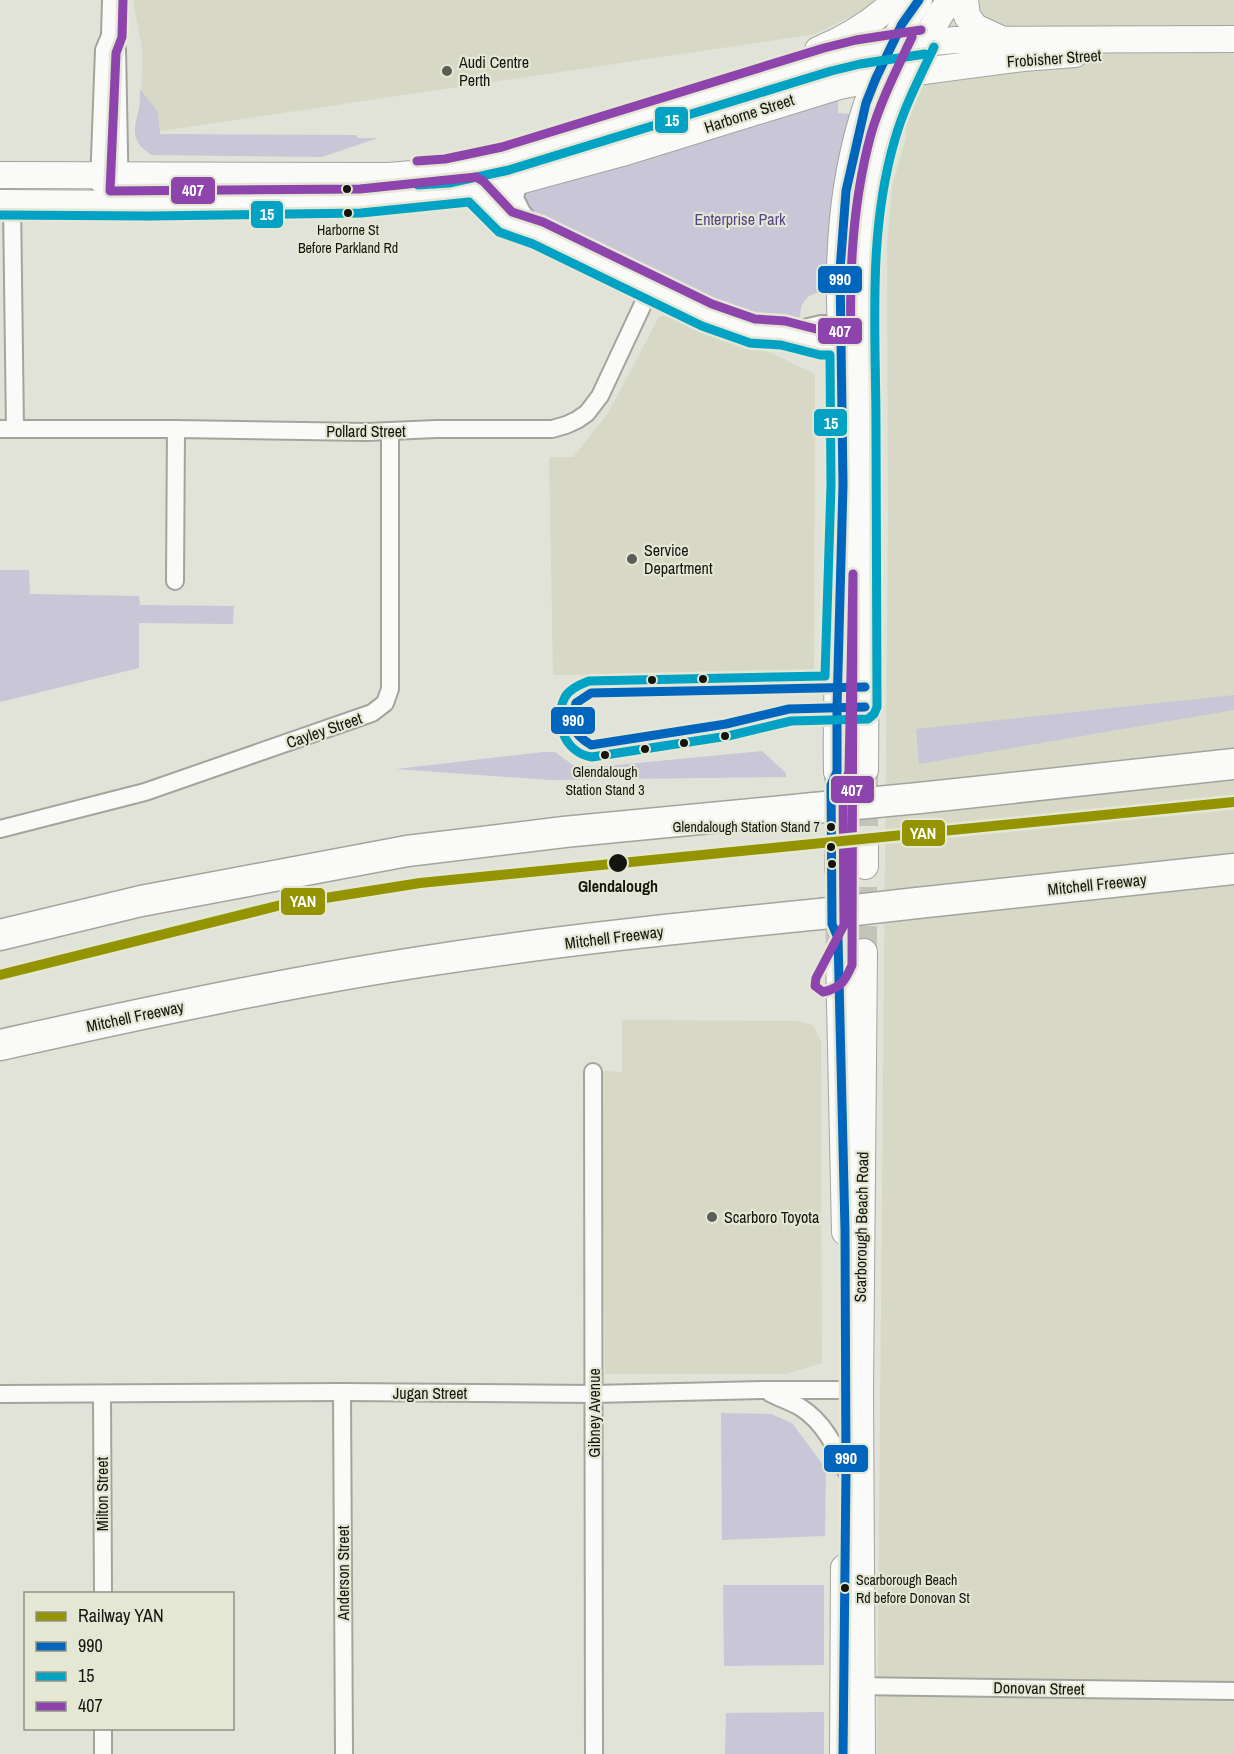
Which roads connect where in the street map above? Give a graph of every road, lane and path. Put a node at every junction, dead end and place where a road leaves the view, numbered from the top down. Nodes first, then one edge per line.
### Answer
1 (111, 0) edge
2 (896, 0) edge
3 (919, 0) edge
4 (950, 0) edge
5 (965, 0) edge
6 (1001, 39) junction
7 (1234, 39) edge
8 (923, 42) junction
9 (891, 46) junction
10 (1234, 55) edge
11 (789, 71) junction
12 (908, 73) junction
13 (876, 78) junction
14 (0, 175) edge
15 (110, 175) junction
16 (519, 181) junction
17 (474, 189) junction
18 (6, 203) edge
19 (109, 203) junction
20 (538, 233) junction
21 (651, 287) junction
22 (852, 333) junction
23 (8, 429) edge
24 (176, 429) junction
25 (390, 431) junction
26 (175, 581) dead end
27 (1234, 764) edge
28 (865, 770) tunnel mouth
29 (837, 772) tunnel mouth
30 (0, 829) edge
31 (1234, 869) edge
32 (0, 935) edge
33 (864, 952) tunnel mouth
34 (838, 956) tunnel mouth
35 (0, 1045) edge
36 (592, 1072) dead end
37 (763, 1390) junction
38 (852, 1390) junction
39 (342, 1392) junction
40 (0, 1394) edge
41 (102, 1394) junction
42 (594, 1394) junction
43 (846, 1471) junction
44 (103, 1592) edge
45 (853, 1686) junction
46 (1234, 1691) edge
47 (103, 1730) edge
48 (103, 1754) edge
49 (344, 1754) edge
50 (594, 1754) edge
51 (843, 1754) edge
52 (862, 1754) edge

1 - 15 street
2 - 11 main road
3 - 9 main road
4 - 8 main road
5 - 6 main road
6 - 7 main road, Frobisher Street
6 - 8 main road, Frobisher Street
8 - 9 main road, Frobisher Street
8 - 12 main road
9 - 11 main road, Harborne Street
9 - 13 main road
10 - 12 main road, Frobisher Street
11 - 15 main road, Harborne Street
12 - 13 main road, Frobisher Street
12 - 22 main road
13 - 16 main road, Harborne Street
13 - 22 main road
14 - 15 main road, Harborne Street
15 - 19 street
16 - 17 main road, Harborne Street
16 - 20 street
17 - 19 main road, Harborne Street
17 - 20 street
18 - 19 main road, Harborne Street
18 - 23 street
20 - 21 street
21 - 22 street
21 - 25 street, Pollard Street
22 - 28 main road
22 - 29 main road
23 - 24 street, Pollard Street
24 - 25 street, Pollard Street
24 - 26 street
25 - 30 street, Cayley Street
27 - 32 highway, bridge
31 - 35 highway, Mitchell Freeway, bridge
33 - 38 main road, Scarborough Beach Road
34 - 38 main road, Scarborough Beach Road
36 - 42 street, Gibney Avenue
37 - 38 street, Jugan Street
37 - 42 street, Jugan Street
37 - 43 street
38 - 43 main road, Scarborough Beach Road
38 - 45 main road, Scarborough Beach Road
39 - 41 street, Jugan Street
39 - 42 street, Jugan Street
39 - 49 street, Anderson Street
40 - 41 street, Jugan Street
41 - 44 street, Milton Street
42 - 50 street, Gibney Avenue
43 - 45 main road, Scarborough Beach Road
45 - 46 street, Donovan Street
45 - 51 main road, Scarborough Beach Road
45 - 52 main road, Scarborough Beach Road
47 - 48 street

